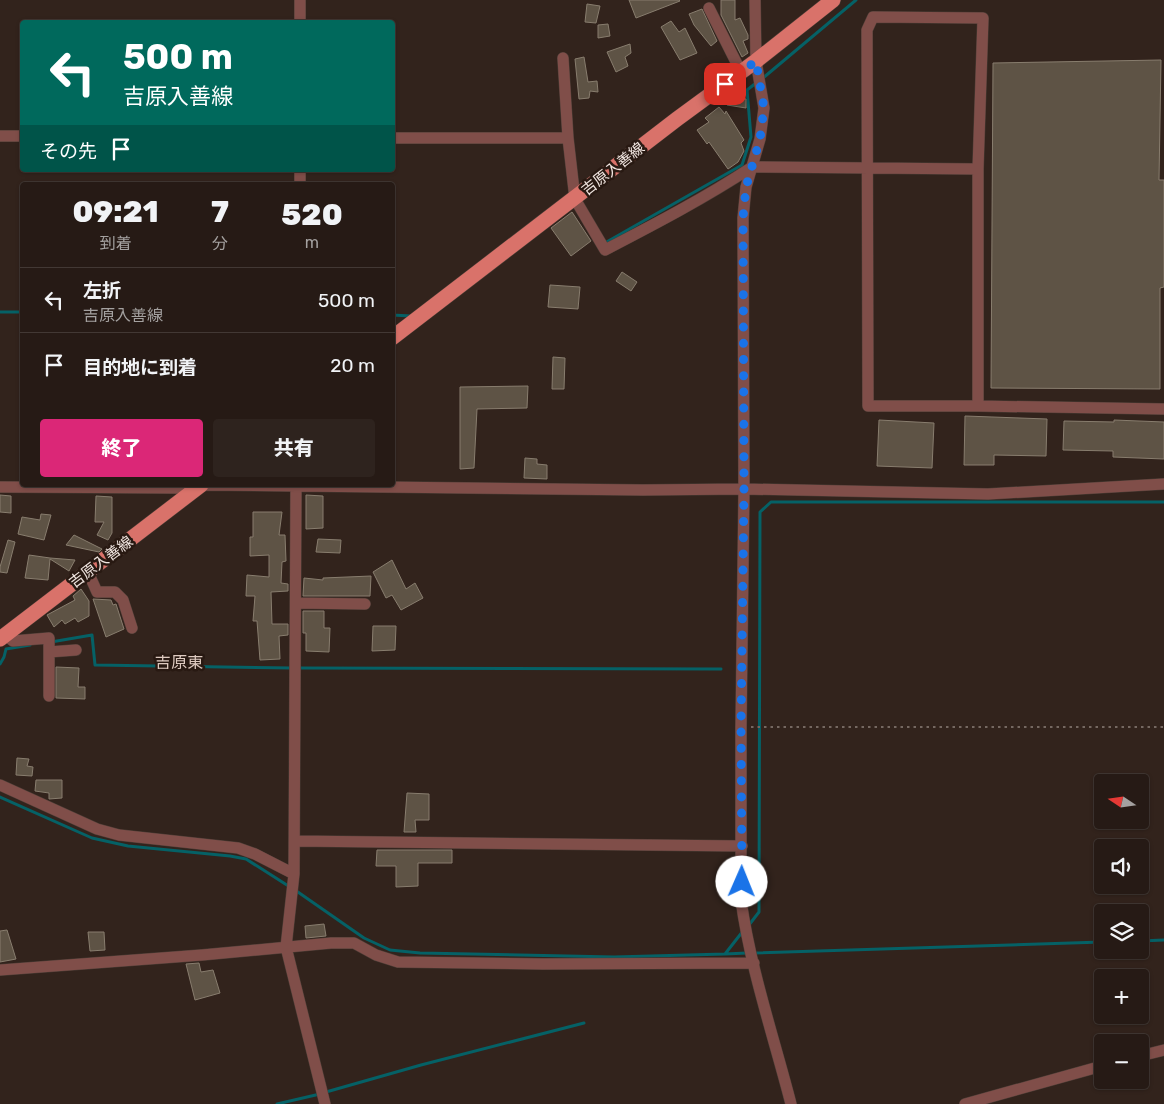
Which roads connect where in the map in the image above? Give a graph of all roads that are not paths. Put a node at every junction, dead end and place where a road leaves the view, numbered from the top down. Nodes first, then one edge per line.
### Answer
1 (300, 0) edge
2 (755, 0) edge
3 (833, 0) edge
4 (709, 8) dead end
5 (300, 20) edge
6 (563, 58) dead end
7 (756, 61) junction
8 (741, 72) junction
9 (0, 136) edge
10 (20, 136) edge
11 (395, 138) edge
12 (568, 138) junction
13 (752, 167) junction
14 (867, 168) junction
15 (978, 169) junction
16 (575, 199) junction
17 (395, 336) edge
18 (978, 406) junction
19 (1164, 409) edge
20 (1164, 484) edge
21 (0, 487) edge
22 (184, 487) edge
23 (198, 487) edge
24 (296, 487) edge
25 (383, 487) edge
26 (744, 489) junction
27 (88, 572) junction
28 (296, 603) junction
29 (365, 604) dead end
30 (132, 628) dead end
31 (2, 637) edge
32 (76, 650) dead end
33 (49, 652) junction
34 (49, 696) dead end
35 (0, 785) edge
36 (295, 841) junction
37 (742, 846) junction
38 (294, 874) junction
39 (286, 946) junction
40 (754, 963) junction
41 (0, 970) edge
42 (1164, 1050) edge
43 (1149, 1054) edge
44 (1094, 1068) edge
45 (325, 1104) edge
46 (791, 1104) edge
47 (965, 1104) edge

1 - 5 street
2 - 7 street
3 - 7 main road, 吉原入善線
4 - 8 street
6 - 12 street
7 - 8 main road, 吉原入善線
7 - 13 street
8 - 16 main road, 吉原入善線
9 - 10 street
11 - 12 street
12 - 16 street
13 - 14 street
13 - 16 street
13 - 26 street
14 - 15 street
14 - 15 street
14 - 18 street
15 - 18 street
16 - 17 main road, 吉原入善線
18 - 19 street
20 - 26 street
21 - 22 street
23 - 27 main road, 吉原入善線
24 - 28 street
25 - 26 street
26 - 37 street
27 - 30 street
27 - 31 main road, 吉原入善線
28 - 29 street
28 - 36 street
31 - 33 street
32 - 33 street
33 - 34 street
35 - 38 street
36 - 37 street
36 - 38 street
37 - 40 street
38 - 39 street
39 - 40 street
39 - 41 street
39 - 45 street
40 - 46 street
42 - 43 street
44 - 47 street

